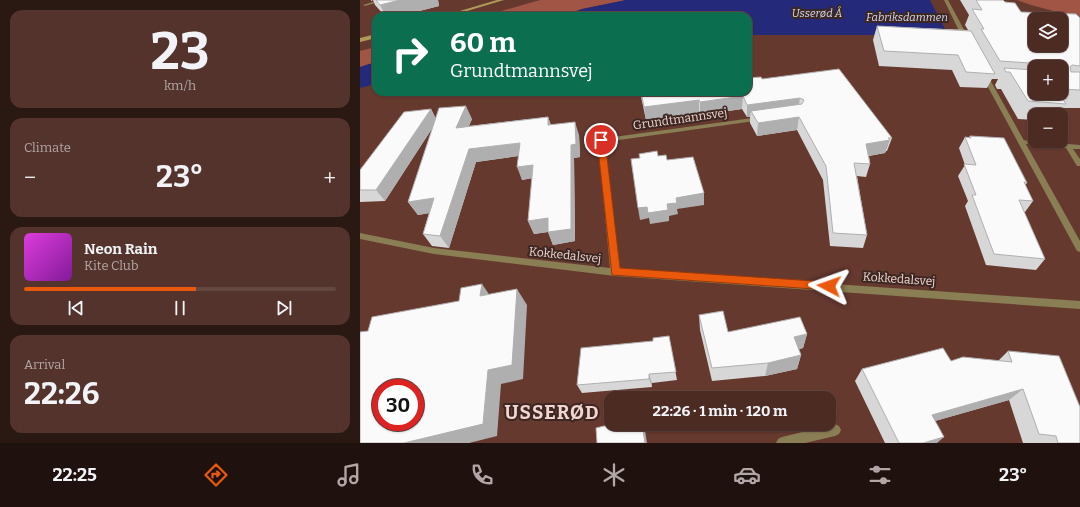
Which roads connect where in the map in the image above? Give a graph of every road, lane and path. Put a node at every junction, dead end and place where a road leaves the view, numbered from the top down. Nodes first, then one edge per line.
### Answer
1 (384, 0) edge
2 (502, 0) edge
3 (946, 0) edge
4 (493, 1) edge
5 (364, 5) dead end
6 (458, 12) edge
7 (372, 37) edge
8 (360, 40) edge
9 (968, 43) edge
10 (982, 71) edge
11 (988, 82) junction
12 (996, 82) edge
13 (767, 118) edge
14 (1020, 142) junction
15 (1028, 143) edge
16 (1068, 146) joint
17 (1080, 147) edge
18 (1080, 164) edge
19 (360, 236) edge
20 (1080, 249) edge
21 (615, 272) junction
22 (1080, 305) edge
23 (832, 431) edge
24 (782, 443) edge

1 - 5 street
2 - 4 main road
3 - 9 street
4 - 6 main road
7 - 8 main road
10 - 11 street
11 - 12 street
11 - 14 street
13 - 21 street, Grundtmannsvej
14 - 15 street
14 - 20 street
16 - 17 street
16 - 18 street
19 - 21 street, Kokkedalsvej
21 - 22 street, Kokkedalsvej
23 - 24 street

